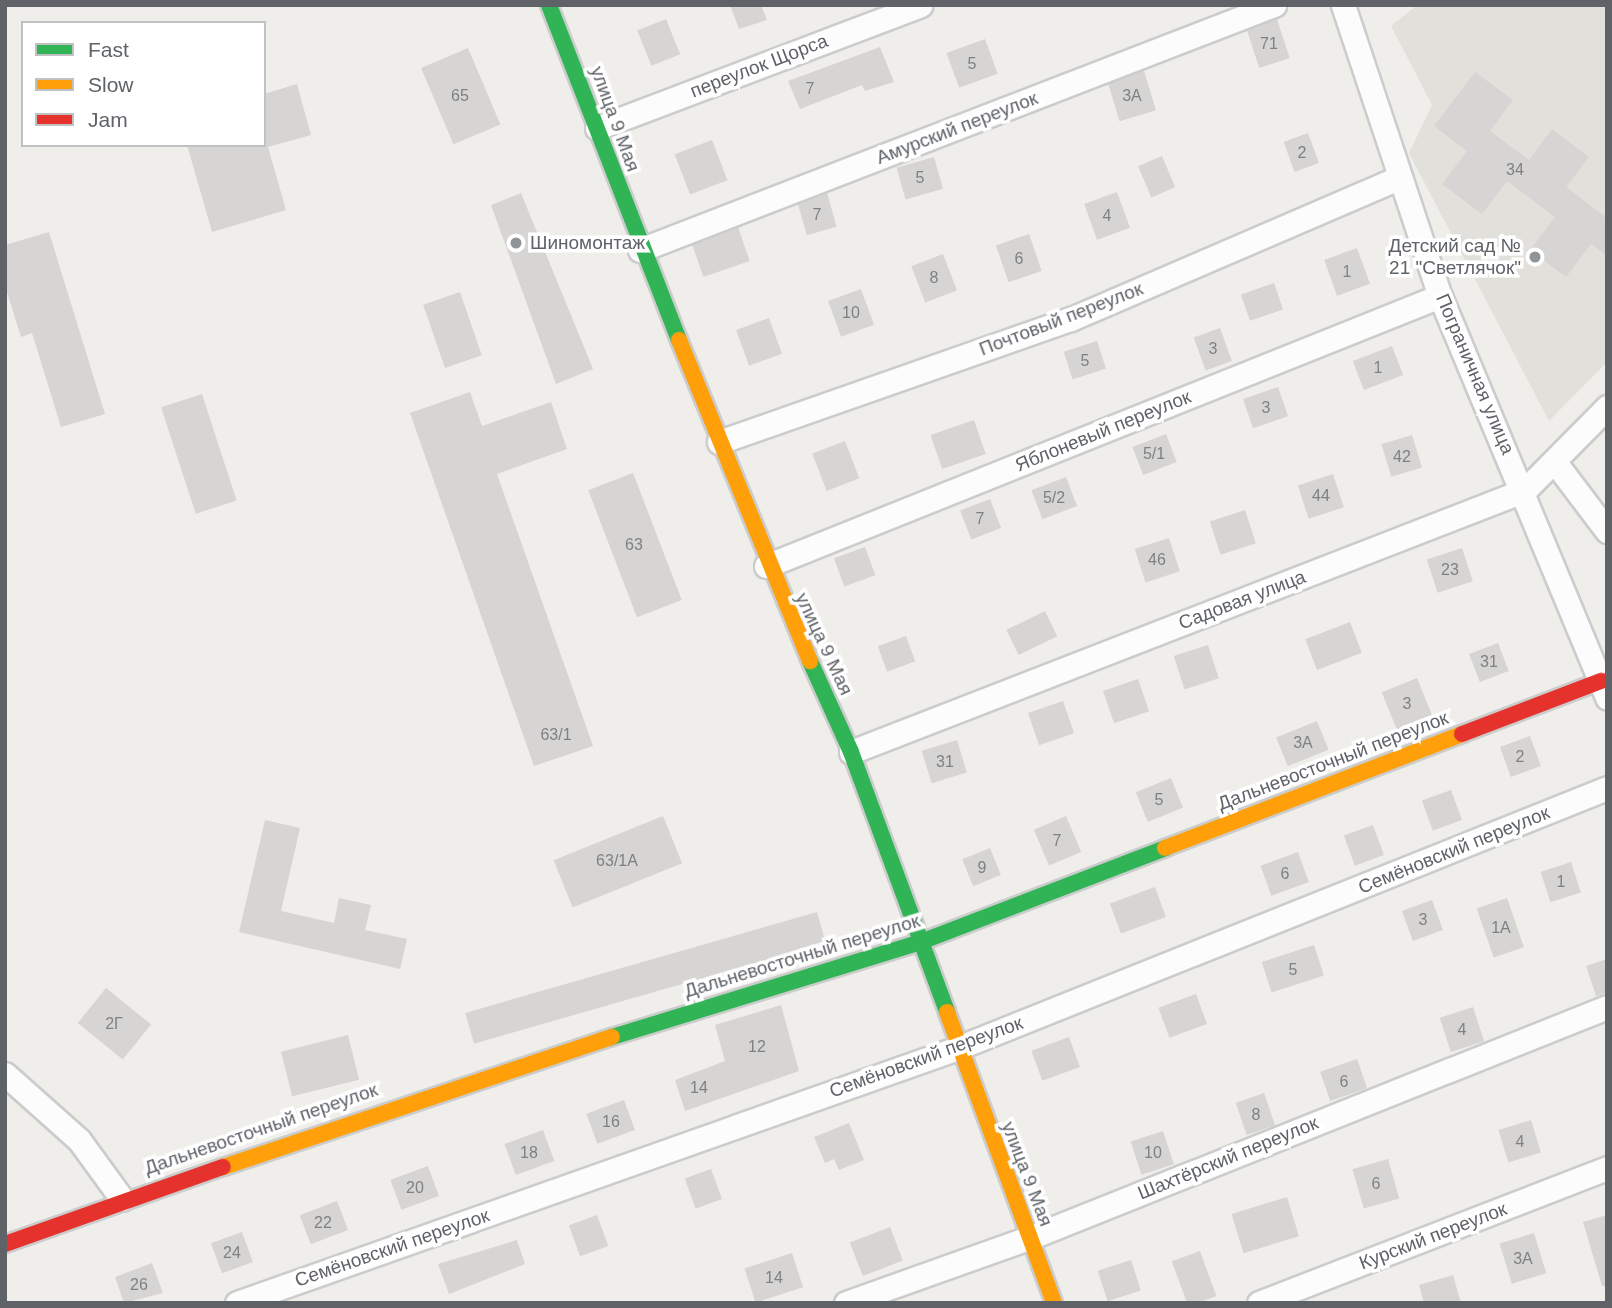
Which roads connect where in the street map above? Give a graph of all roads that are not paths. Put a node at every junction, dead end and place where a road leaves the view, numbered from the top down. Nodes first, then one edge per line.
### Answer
1 (549, 5) edge
2 (920, 5) edge
3 (1274, 5) edge
4 (1343, 5) edge
5 (597, 128) junction
6 (1396, 179) junction
7 (640, 250) junction
8 (1440, 296) junction
9 (1607, 407) edge
10 (719, 442) junction
11 (1554, 461) junction
12 (1525, 490) junction
13 (1607, 531) edge
14 (766, 566) junction
15 (1604, 690) edge
16 (851, 752) junction
17 (1607, 789) edge
18 (918, 943) junction
19 (1607, 1007) edge
20 (955, 1049) junction
21 (5, 1074) edge
22 (1607, 1168) edge
23 (122, 1199) junction
24 (1029, 1238) junction
25 (5, 1244) edge
26 (237, 1303) edge
27 (846, 1303) edge
28 (1054, 1303) edge
29 (1259, 1303) edge

1 - 5 street, улица 9 Мая
2 - 5 street, переулок Щорса
3 - 7 street, Амурский переулок
4 - 6 street, Пограничная улица
5 - 7 street, улица 9 Мая
6 - 8 street, Пограничная улица
6 - 10 street, Почтовый переулок
7 - 10 street, улица 9 Мая
8 - 12 street, Пограничная улица
8 - 14 street, Яблоневый переулок
9 - 11 street, Садовая улица
10 - 14 street, улица 9 Мая
11 - 12 street, Садовая улица
11 - 13 street
12 - 15 street, Пограничная улица
12 - 16 street, Садовая улица
14 - 16 street, улица 9 Мая
15 - 18 street, Дальневосточный переулок
16 - 18 street, улица 9 Мая
17 - 20 street, Семёновский переулок
18 - 20 street, улица 9 Мая
18 - 23 street, Дальневосточный переулок
19 - 24 street, Шахтёрский переулок
20 - 24 street, улица 9 Мая
20 - 26 street, Семёновский переулок
21 - 23 street
22 - 29 street, Курский переулок
23 - 25 street, Дальневосточный переулок
24 - 27 street, Шахтёрский переулок
24 - 28 street, улица 9 Мая

